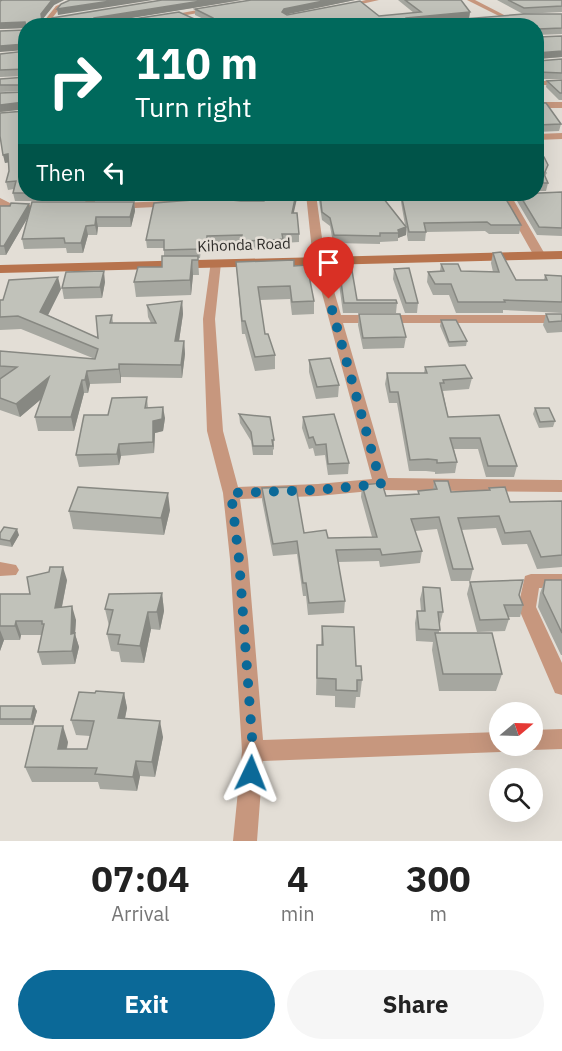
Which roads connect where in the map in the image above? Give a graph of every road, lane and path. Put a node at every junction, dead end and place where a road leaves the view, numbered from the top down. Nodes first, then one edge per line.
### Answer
1 (76, 0) edge
2 (376, 0) edge
3 (472, 0) edge
4 (187, 6) edge
5 (219, 8) edge
6 (336, 8) edge
7 (197, 11) junction
8 (182, 14) junction
9 (514, 17) edge
10 (51, 18) edge
11 (160, 18) edge
12 (193, 18) edge
13 (484, 18) edge
14 (495, 18) edge
15 (544, 83) edge
16 (562, 83) edge
17 (558, 105) edge
18 (562, 115) edge
19 (562, 136) edge
20 (544, 137) edge
21 (544, 195) edge
22 (562, 195) edge
23 (0, 201) edge
24 (93, 201) edge
25 (312, 201) edge
26 (508, 201) edge
27 (183, 204) edge
28 (38, 207) edge
29 (562, 255) edge
30 (540, 256) junction
31 (318, 260) junction
32 (214, 263) junction
33 (0, 269) edge
34 (335, 319) junction
35 (562, 319) edge
36 (381, 484) junction
37 (562, 486) edge
38 (231, 493) junction
39 (562, 581) edge
40 (562, 686) edge
41 (562, 739) edge
42 (543, 740) edge
43 (489, 742) edge
44 (253, 751) junction
45 (245, 841) edge

1 - 10 street
2 - 6 street
3 - 13 street
4 - 7 street
5 - 7 street
7 - 8 street
8 - 11 street
8 - 12 street
9 - 14 street
15 - 16 street
17 - 18 street
19 - 20 street
21 - 22 street
23 - 28 street
24 - 27 street
25 - 31 street
26 - 30 street
29 - 30 street, Kihonda Road
30 - 31 street, Kihonda Road
31 - 32 street, Kihonda Road
31 - 34 street
32 - 33 street, Kihonda Road
32 - 38 street
34 - 35 street
34 - 36 street
36 - 37 street
36 - 38 street
38 - 44 street
39 - 40 street
41 - 42 street
43 - 44 street
44 - 45 street

